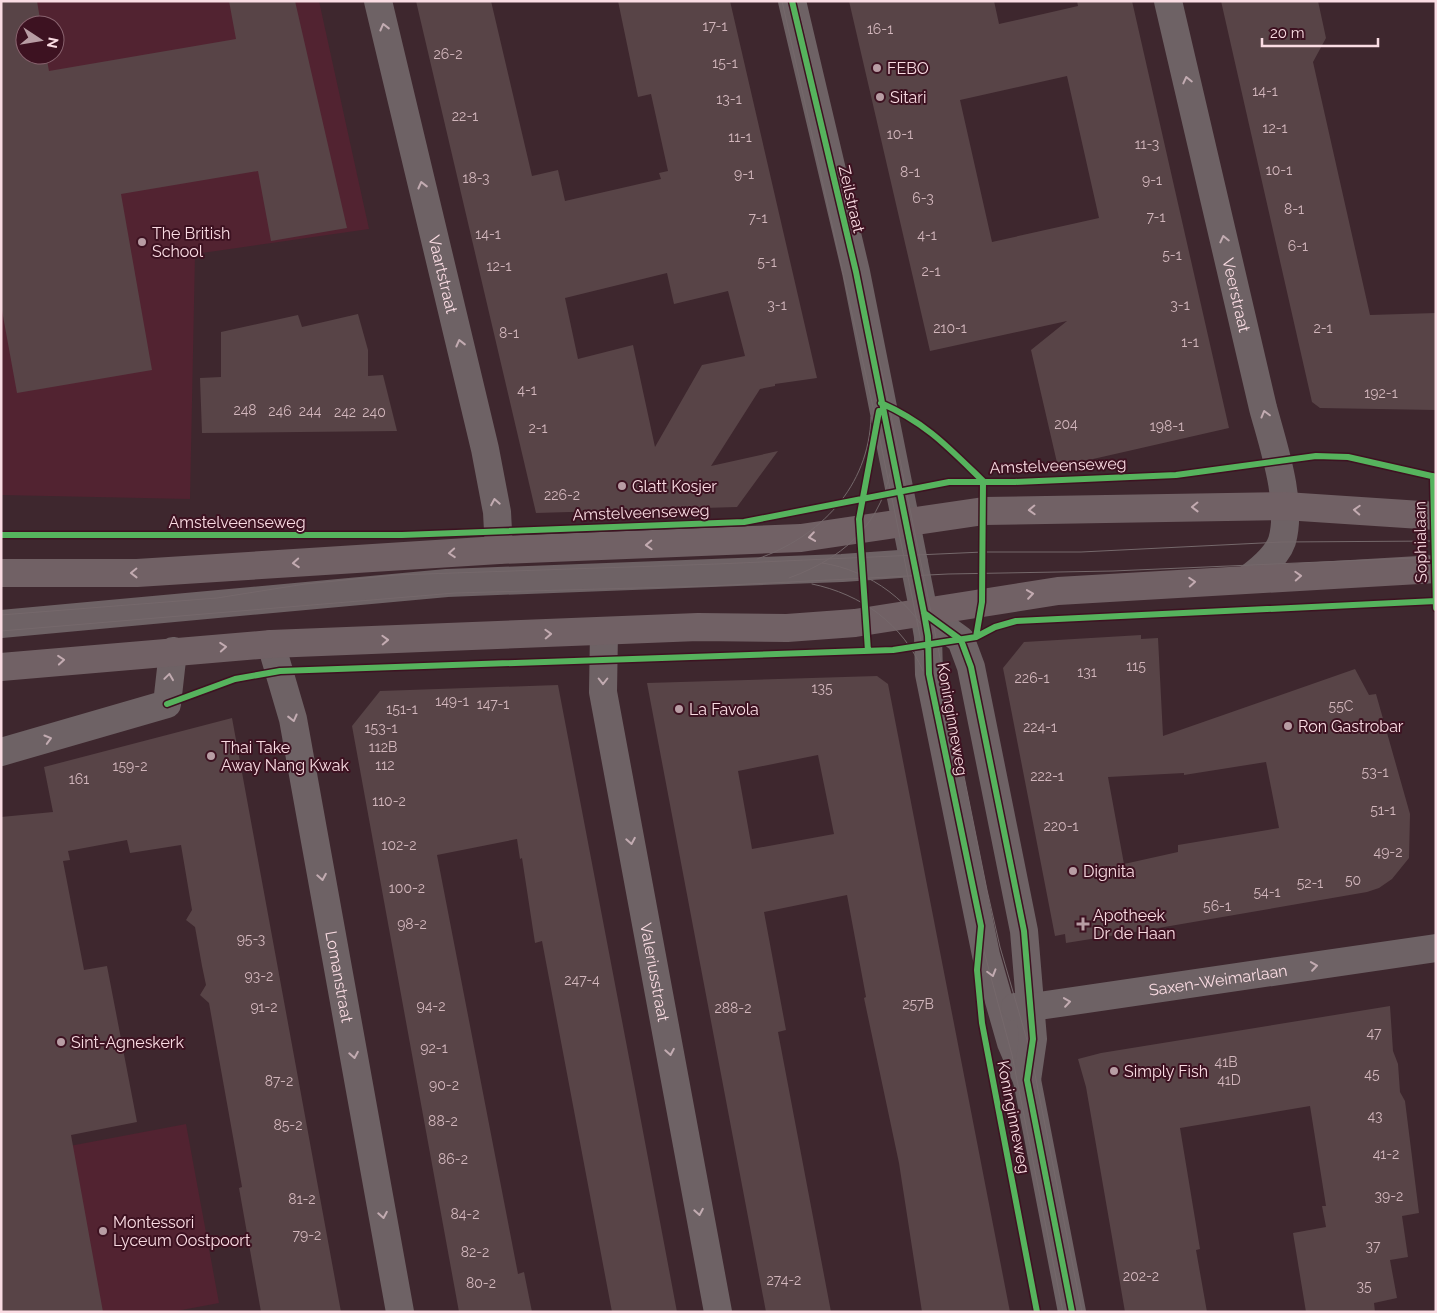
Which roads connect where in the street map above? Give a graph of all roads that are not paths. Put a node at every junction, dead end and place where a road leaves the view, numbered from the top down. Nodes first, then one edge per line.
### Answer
1 (378, 1) edge
2 (792, 1) edge
3 (1168, 1) edge
4 (1285, 506) junction
5 (1436, 516) edge
6 (905, 522) junction
7 (499, 550) junction
8 (914, 563) junction
9 (1436, 569) edge
10 (1, 573) edge
11 (1250, 578) junction
12 (924, 612) junction
13 (5, 622) edge
14 (604, 632) junction
15 (271, 644) junction
16 (173, 651) junction
17 (1, 667) edge
18 (1, 752) edge
19 (1436, 948) edge
20 (1001, 1007) junction
21 (1032, 1007) junction
22 (1027, 1080) junction
23 (400, 1312) edge
24 (718, 1312) edge
25 (1072, 1312) edge

7 -> 1 street, Vaartstraat
2 - 6 street, Zeilstraat
4 -> 3 street, Veerstraat
5 -> 4 main road, Amstelveenseweg
4 -> 6 main road, Amstelveenseweg
4 - 11 street, Veerstraat
6 -> 7 main road, Amstelveenseweg
6 - 8 street, Zeilstraat
7 -> 10 main road, Amstelveenseweg
8 - 12 street, Zeilstraat
8 - 13 street
11 -> 9 main road
12 -> 11 main road
12 - 14 main road
12 -> 20 street, Koninginneweg
12 - 21 street, Koninginneweg
15 -> 14 main road
14 -> 24 street, Valeriusstraat
16 -> 15 main road
15 -> 23 street, Lomanstraat
17 -> 16 main road
18 -> 16 street
21 -> 19 street, Saxen-Weimarlaan
20 - 21 street, Saxen-Weimarlaan
20 - 22 street, Koninginneweg
21 - 22 street, Koninginneweg
22 - 25 street, Koninginneweg

